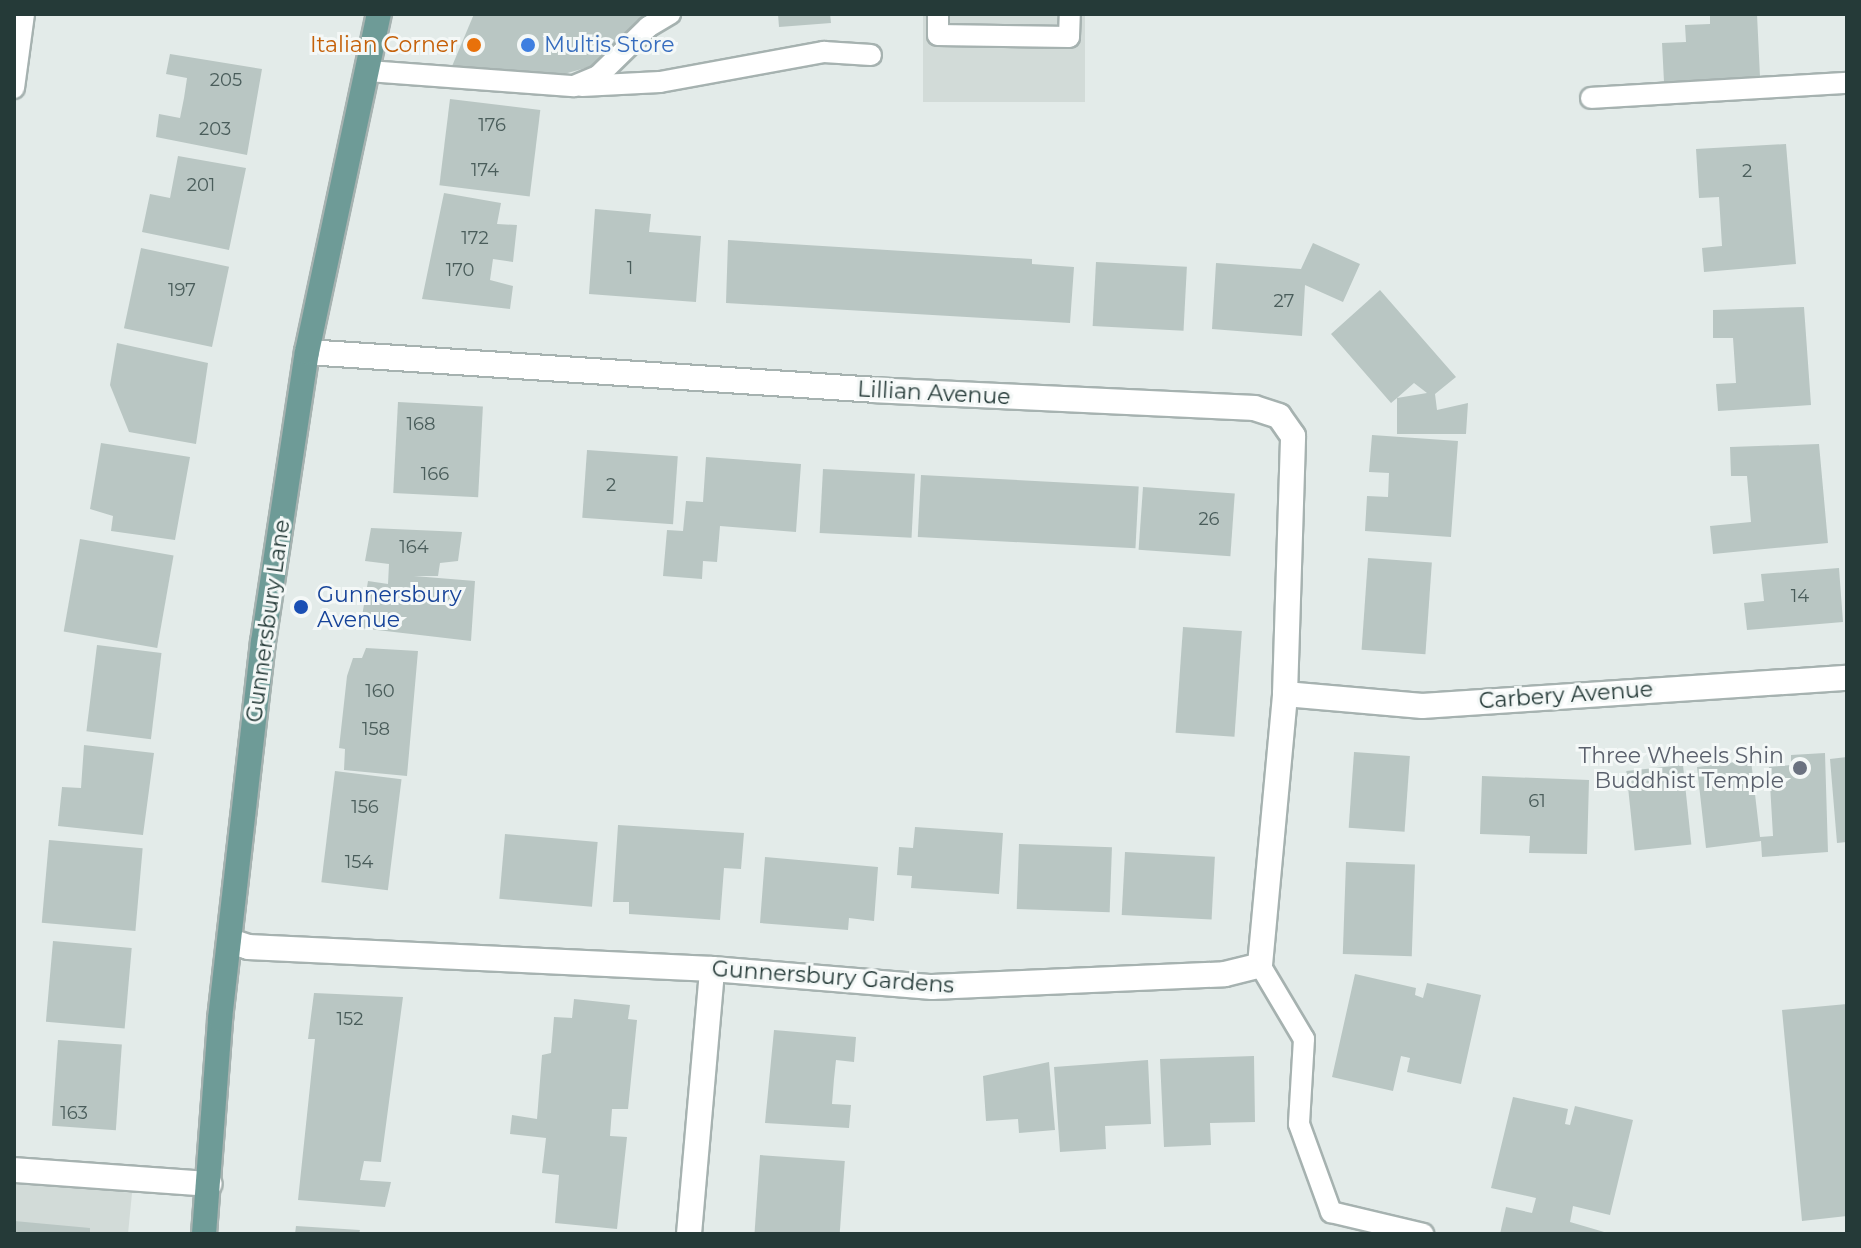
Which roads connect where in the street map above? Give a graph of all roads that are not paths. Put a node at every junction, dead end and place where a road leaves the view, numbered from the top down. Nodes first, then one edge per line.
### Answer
1 (24, 14) edge
2 (379, 14) edge
3 (670, 14) edge
4 (938, 14) edge
5 (1070, 14) edge
6 (871, 55) dead end
7 (368, 71) junction
8 (1847, 83) edge
9 (574, 86) junction
10 (14, 88) edge
11 (1591, 98) dead end
12 (307, 352) junction
13 (1847, 678) edge
14 (1285, 694) junction
15 (230, 941) junction
16 (1260, 965) junction
17 (712, 969) junction
18 (14, 1170) edge
19 (209, 1184) junction
20 (204, 1234) edge
21 (689, 1234) edge
22 (1423, 1234) edge

1 - 10 lane
2 - 7 main road, Gunnersbury Lane
3 - 9 lane
4 - 5 lane
6 - 9 lane
7 - 9 lane
7 - 12 main road, Gunnersbury Lane
8 - 11 lane
12 - 14 street, Lillian Avenue
12 - 15 main road, Gunnersbury Lane
13 - 14 street, Carbery Avenue
14 - 16 street
15 - 17 street, Gunnersbury Gardens
15 - 19 main road, Gunnersbury Lane
16 - 17 street, Gunnersbury Gardens
16 - 22 lane
17 - 21 street
18 - 19 street
19 - 20 main road, Gunnersbury Lane

